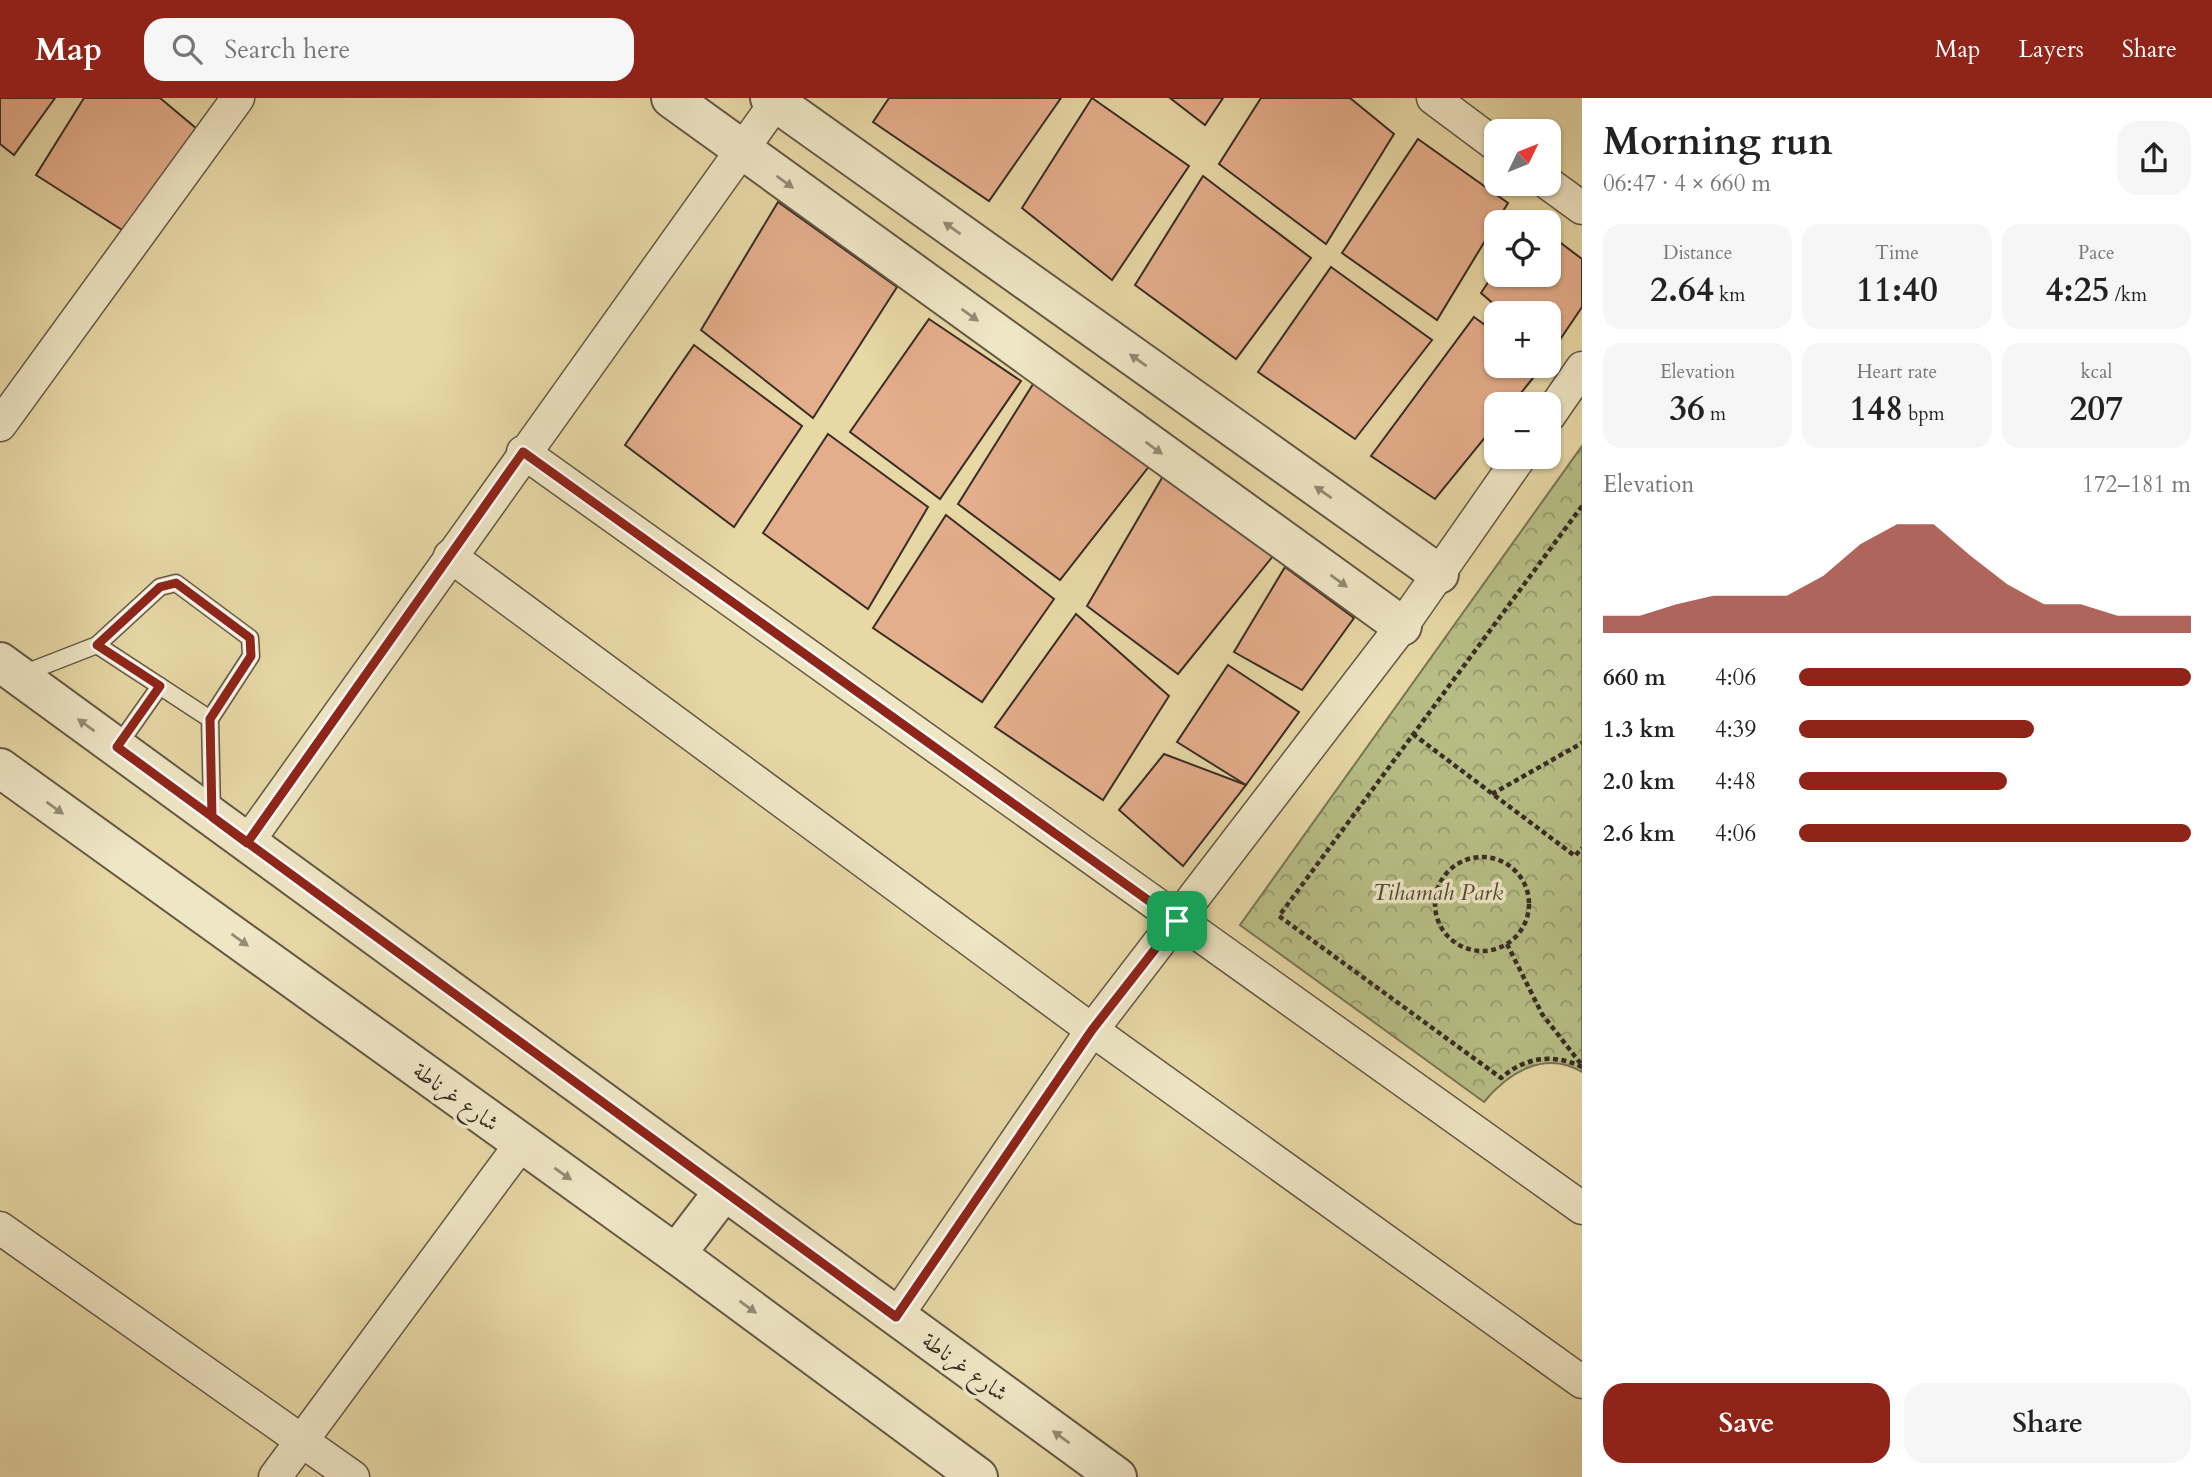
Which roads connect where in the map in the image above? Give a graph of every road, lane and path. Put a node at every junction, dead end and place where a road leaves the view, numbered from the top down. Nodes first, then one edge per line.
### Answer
1 (238, 98) edge
2 (671, 98) edge
3 (1433, 98) edge
4 (775, 99) edge
5 (1484, 136) edge
6 (740, 149) junction
7 (1561, 193) edge
8 (1582, 208) edge
9 (1582, 368) edge
10 (1561, 399) edge
11 (0, 425) edge
12 (523, 452) junction
13 (1512, 469) edge
14 (1582, 506) edge
15 (450, 556) junction
16 (1439, 574) junction
17 (1402, 626) junction
18 (97, 645) junction
19 (9, 669) edge
20 (160, 686) junction
21 (210, 719) junction
22 (1413, 734) junction
23 (1582, 743) edge
24 (117, 747) junction
25 (0, 768) edge
26 (1492, 794) junction
27 (212, 817) junction
28 (247, 843) junction
29 (1582, 848) edge
30 (1177, 921) junction
31 (1507, 944) junction
32 (1092, 1030) junction
33 (1582, 1066) edge
34 (521, 1144) junction
35 (724, 1191) junction
36 (1582, 1208) edge
37 (0, 1228) edge
38 (676, 1254) junction
39 (896, 1317) junction
40 (1582, 1382) edge
41 (301, 1440) junction
42 (275, 1477) edge
43 (353, 1477) edge
44 (978, 1477) edge
45 (1116, 1477) edge

1 - 11 street
2 - 6 street
3 - 5 street
4 - 6 street
16 -> 4 street
6 - 12 street
6 -> 17 street
7 - 8 street
9 - 10 street
12 - 15 street
12 - 30 street
13 - 16 street
14 - 22 path
15 - 28 street
15 - 32 street
16 - 17 street
17 - 30 street
18 - 19 lane
18 - 20 lane
18 - 21 lane
24 -> 19 street, شارع غرناطة
20 - 21 lane
20 - 24 lane
21 - 27 lane
22 - 26 path
22 - 33 path
23 - 26 path
24 - 27 street, شارع غرناطة
25 -> 34 street, شارع غرناطة
26 - 29 path
27 - 28 street, شارع غرناطة
28 - 35 street, شارع غرناطة
30 - 32 street
30 - 36 street
31 - 31 path
31 - 33 path
32 - 39 street
32 - 40 street
34 -> 38 street, شارع غرناطة
34 - 41 street
35 - 38 street
35 - 39 street, شارع غرناطة
37 - 41 street
38 -> 44 street, شارع غرناطة
45 -> 39 street, شارع غرناطة
41 - 42 street
41 - 43 street

